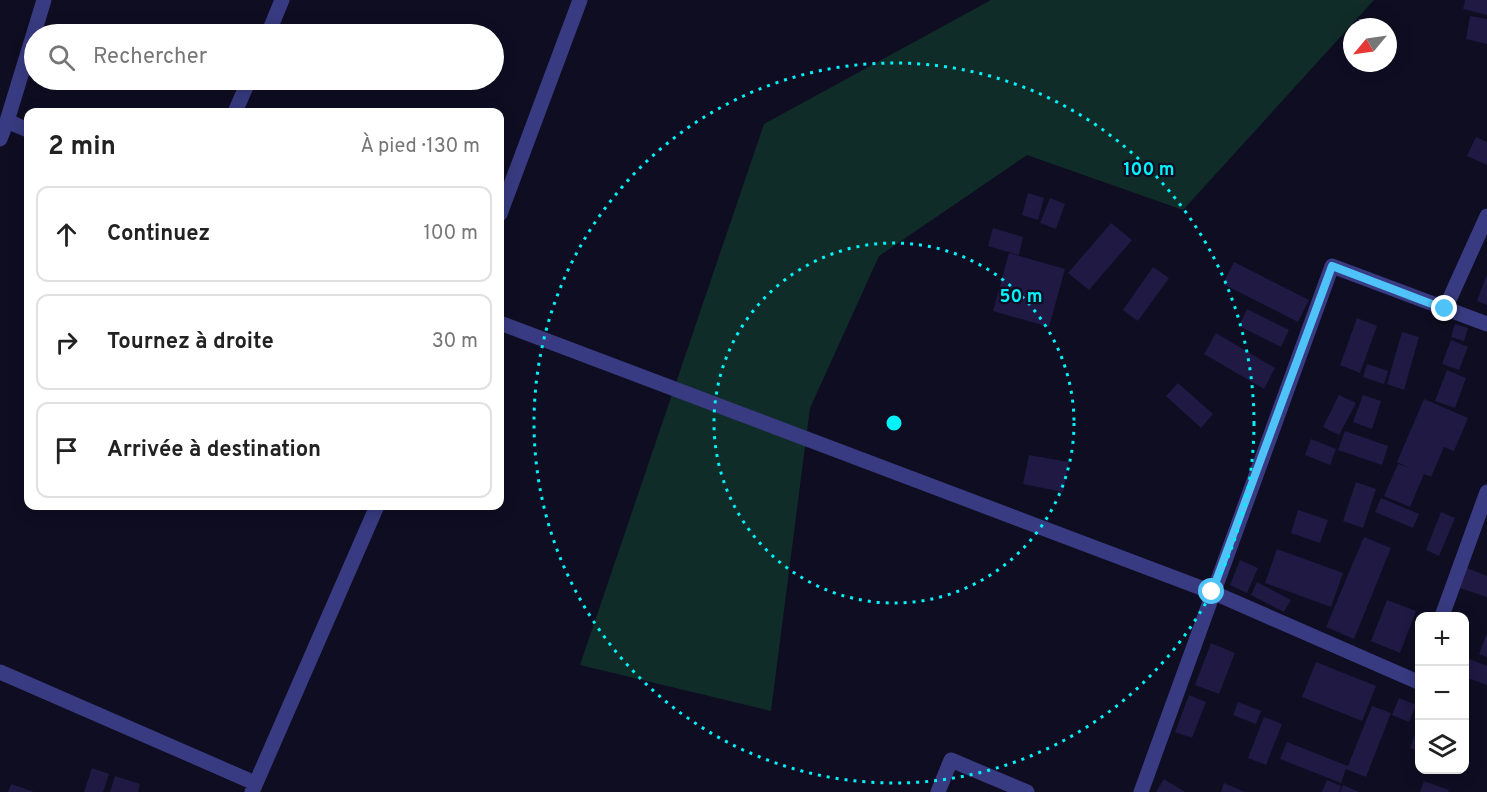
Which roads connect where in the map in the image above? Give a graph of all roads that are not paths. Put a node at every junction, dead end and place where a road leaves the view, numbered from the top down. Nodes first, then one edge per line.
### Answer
1 (44, 0) edge
2 (282, 0) edge
3 (580, 0) edge
4 (37, 24) edge
5 (272, 24) edge
6 (24, 65) edge
7 (245, 90) edge
8 (238, 108) edge
9 (7, 121) junction
10 (24, 128) edge
11 (0, 139) edge
12 (504, 203) edge
13 (1487, 216) edge
14 (1445, 309) junction
15 (1487, 324) edge
16 (504, 325) edge
17 (1487, 492) edge
18 (375, 510) edge
19 (1212, 592) junction
20 (1443, 612) edge
21 (0, 672) edge
22 (1415, 681) edge
23 (254, 788) edge
24 (938, 792) edge
25 (1027, 792) edge
26 (1141, 792) edge

1 - 4 street
2 - 5 street
3 - 12 street
6 - 9 street
7 - 8 street
9 - 10 street
9 - 11 street
13 - 14 street
14 - 15 street
14 - 19 street
16 - 19 street
17 - 20 street
18 - 23 street
19 - 22 street
19 - 26 street
21 - 23 street
24 - 25 street

